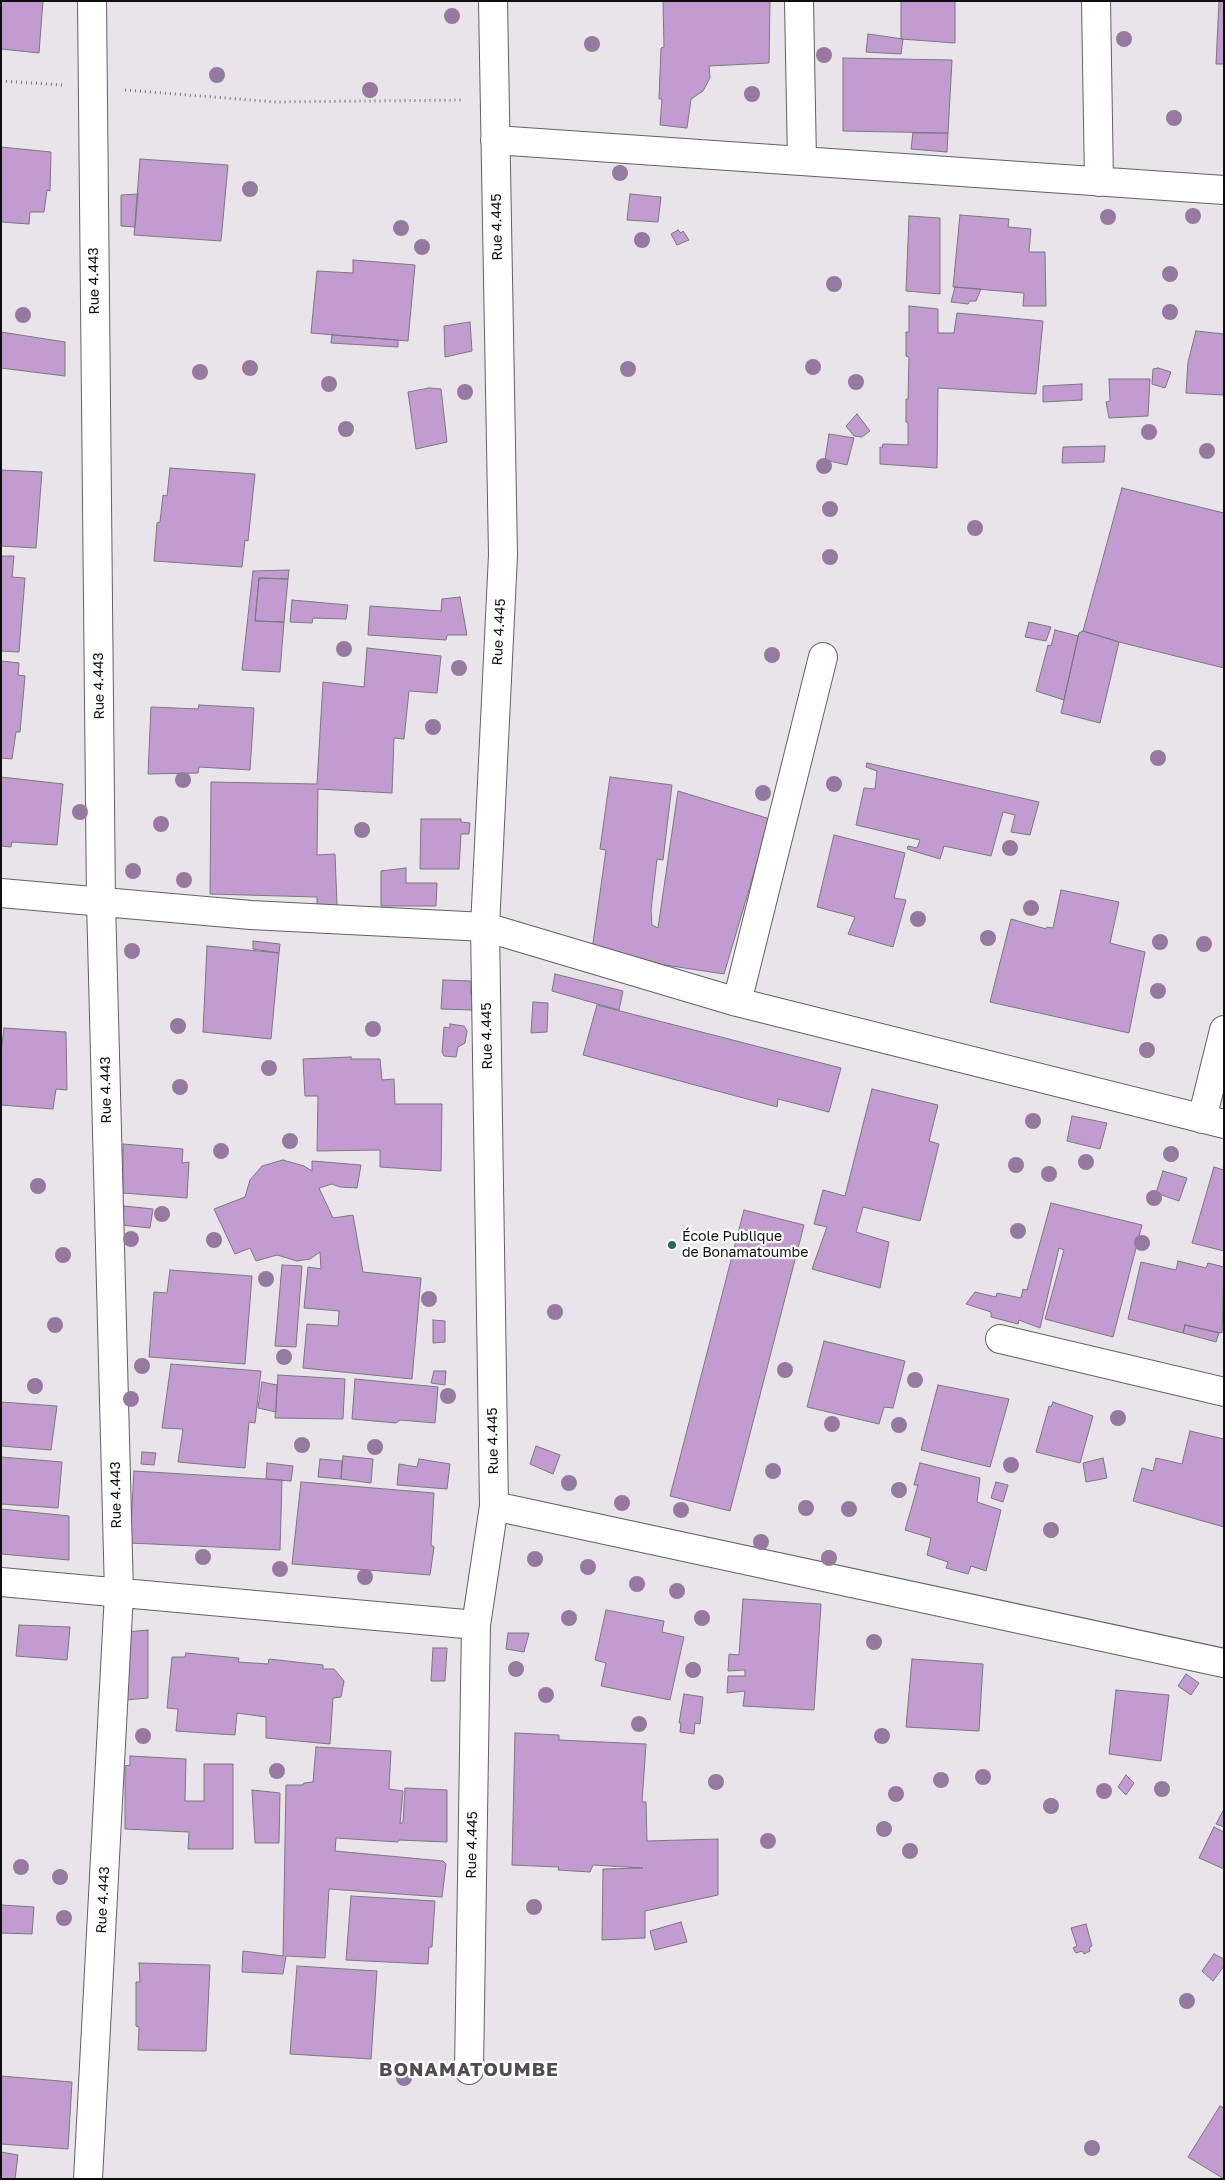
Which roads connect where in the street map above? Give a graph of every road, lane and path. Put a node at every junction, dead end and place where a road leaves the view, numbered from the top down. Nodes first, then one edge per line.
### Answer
1 (92, 1) edge
2 (493, 1) edge
3 (799, 1) edge
4 (1096, 1) edge
5 (1, 81) edge
6 (92, 88) junction
7 (494, 100) junction
8 (495, 140) junction
9 (802, 161) junction
10 (1099, 182) junction
11 (1224, 190) edge
12 (823, 656) dead end
13 (1, 893) edge
14 (101, 901) junction
15 (485, 927) junction
16 (737, 1002) junction
17 (1224, 1030) edge
18 (1213, 1122) edge
19 (1000, 1339) dead end
20 (1224, 1392) edge
21 (494, 1506) junction
22 (1, 1582) edge
23 (119, 1593) junction
24 (476, 1625) junction
25 (1224, 1662) edge
26 (469, 2070) dead end
27 (88, 2179) edge

1 - 6 street, Rue 4.443
2 - 7 street, Rue 4.445
3 - 9 street
4 - 10 street
5 - 6 path
6 - 7 path
6 - 14 street, Rue 4.443
7 - 8 street, Rue 4.445
8 - 9 street
8 - 15 street, Rue 4.445
9 - 10 street
10 - 11 street
12 - 16 street
13 - 14 street
14 - 15 street
14 - 23 street, Rue 4.443
15 - 16 street
15 - 21 street, Rue 4.445
16 - 18 street
17 - 18 street
19 - 20 street
21 - 24 street, Rue 4.445
21 - 25 street
22 - 23 street
23 - 24 street
23 - 27 street, Rue 4.443
24 - 26 street, Rue 4.445

